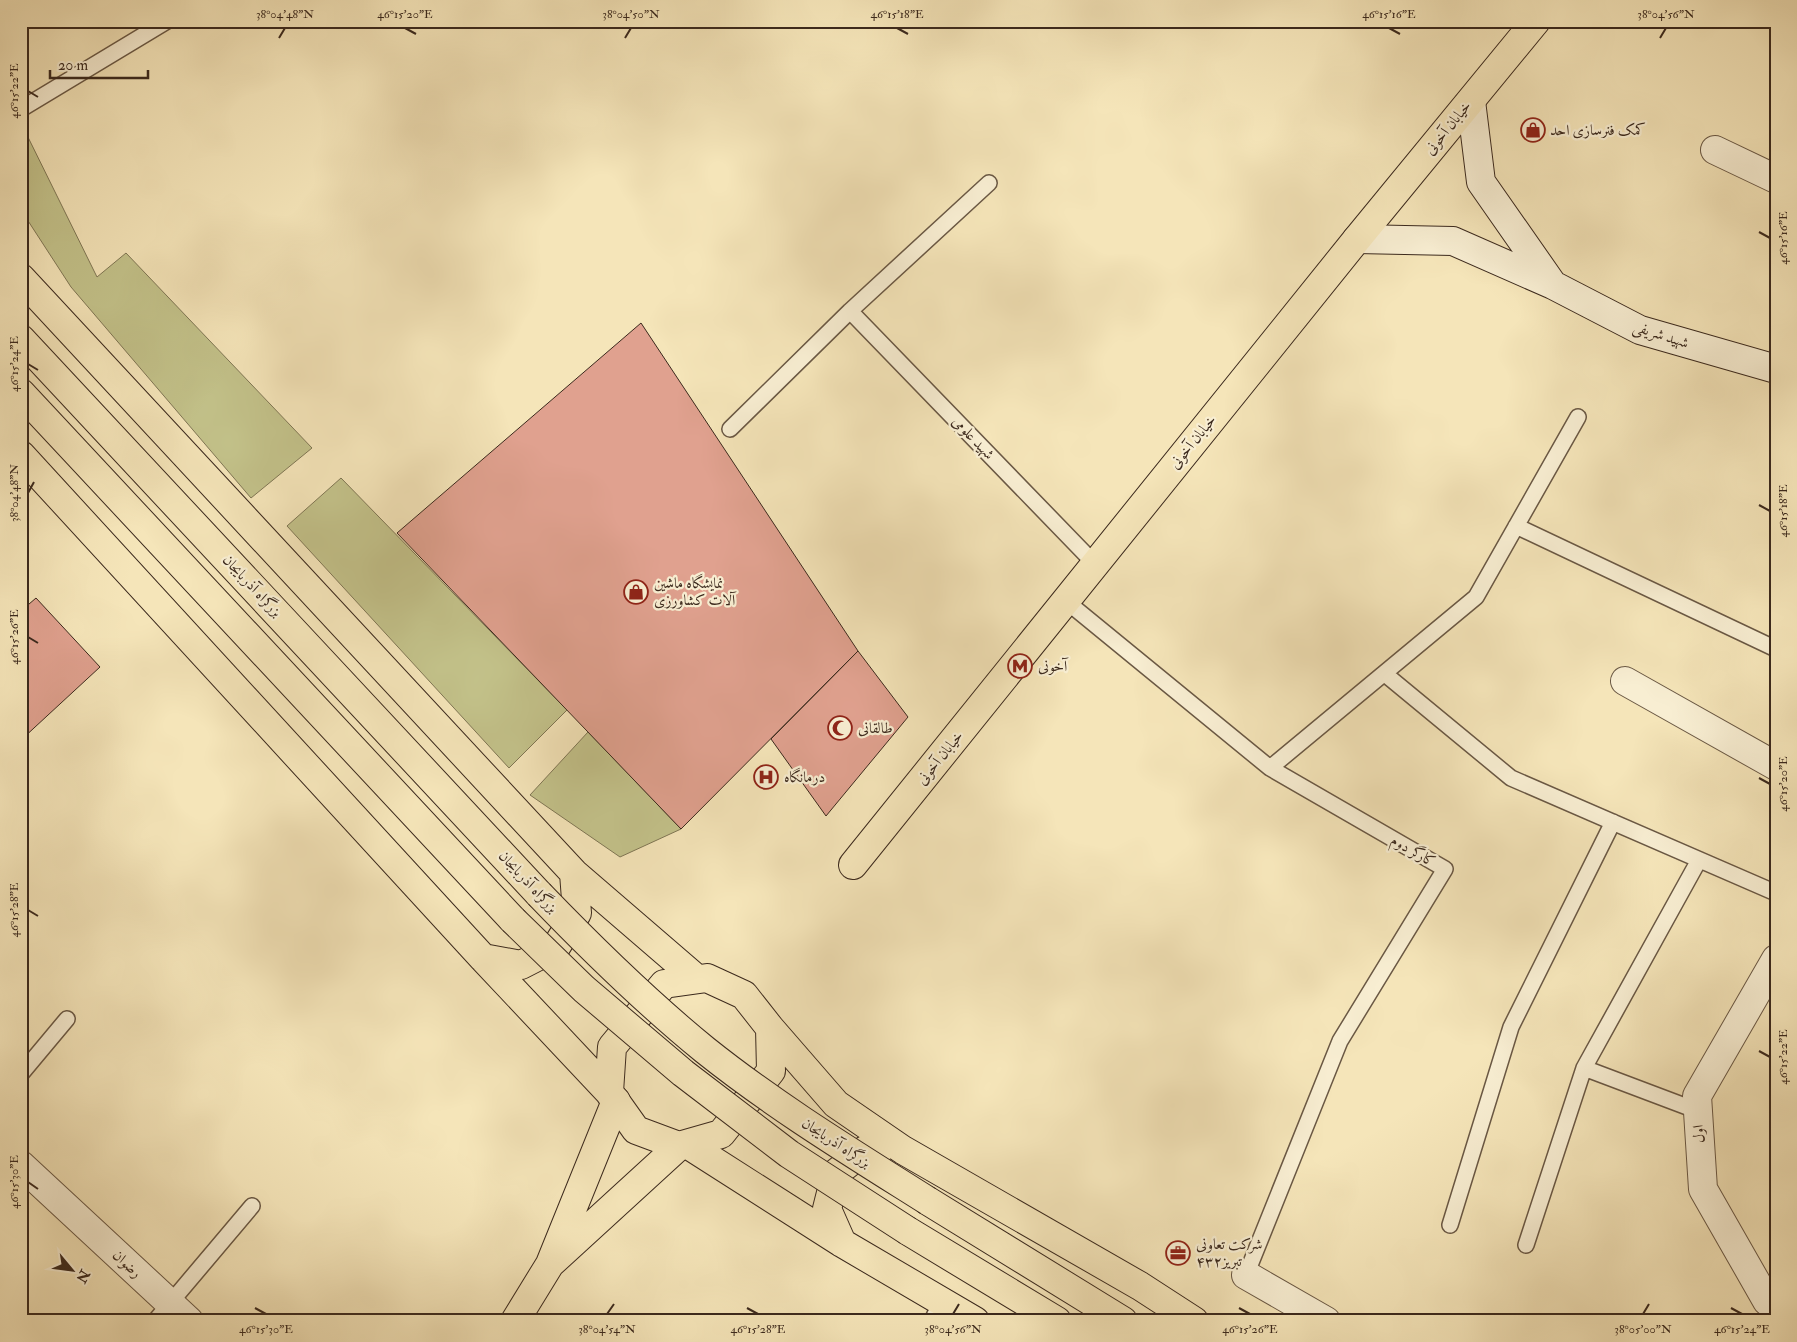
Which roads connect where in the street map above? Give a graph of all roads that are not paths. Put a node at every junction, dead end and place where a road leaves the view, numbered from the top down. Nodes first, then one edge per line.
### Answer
1 (167, 21) edge
2 (1536, 21) edge
3 (1471, 100) junction
4 (21, 109) edge
5 (1715, 150) dead end
6 (1776, 179) edge
7 (989, 183) dead end
8 (1357, 239) junction
9 (21, 278) edge
10 (1553, 286) junction
11 (850, 311) junction
12 (21, 339) edge
13 (1776, 369) edge
14 (21, 393) edge
15 (1578, 417) dead end
16 (730, 429) dead end
17 (21, 455) edge
18 (1516, 526) junction
19 (1095, 564) junction
20 (1066, 601) junction
21 (1776, 649) edge
22 (1385, 674) junction
23 (1625, 681) dead end
24 (1776, 766) edge
25 (1270, 768) junction
26 (1613, 822) junction
27 (1699, 860) junction
28 (853, 865) dead end
29 (574, 873) junction
30 (1776, 893) edge
31 (483, 958) junction
32 (1776, 959) edge
33 (697, 979) junction
34 (67, 1019) dead end
35 (770, 1028) junction
36 (1584, 1068) junction
37 (21, 1074) edge
38 (613, 1096) junction
39 (1698, 1111) junction
40 (683, 1145) junction
41 (902, 1150) junction
42 (21, 1165) edge
43 (252, 1206) dead end
44 (1450, 1225) dead end
45 (842, 1243) junction
46 (1526, 1245) dead end
47 (550, 1264) junction
48 (1246, 1275) joint
49 (1776, 1309) edge
50 (936, 1311) edge
51 (171, 1315) edge
52 (515, 1321) edge
53 (975, 1321) edge
54 (1057, 1321) edge
55 (1123, 1321) edge
56 (1194, 1321) edge
57 (1326, 1321) edge

1 - 4 lane
2 - 3 main road, خیابان آخونی
3 - 8 main road, خیابان آخونی
3 - 10 street
5 - 6 street
7 - 11 lane
8 - 10 street, شهید شریفی
8 - 19 main road, خیابان آخونی
9 - 29 main road
10 - 13 street, شهید شریفی
11 - 16 lane
11 - 19 lane, شهید علومی
12 - 55 main road, بزرگراه آذربایجان, bridge
14 - 54 main road, bridge
15 - 18 lane
17 - 31 main road
18 - 21 lane
18 - 22 lane
19 - 20 main road, خیابان آخونی
20 - 25 lane, کارگر دوم
20 - 28 main road, خیابان آخونی
22 - 25 lane
22 - 26 lane
23 - 24 street
25 - 48 lane, کارگر دوم
26 - 27 lane
26 - 44 lane
27 - 30 lane
27 - 36 lane
29 - 31 main road
29 - 33 main road
31 - 38 main road
32 - 39 street, اول
33 - 35 main road
33 - 38 main road
34 - 37 lane
35 - 40 main road
35 - 41 main road, بزرگراه آذربایجان
36 - 39 lane
36 - 46 lane
38 - 40 main road
38 - 47 main road
39 - 49 street, اول
40 - 45 main road
40 - 47 main road
41 - 45 main road
41 - 56 main road, بزرگراه آذربایجان
42 - 51 street, رضوان
43 - 51 lane
45 - 50 main road
47 - 52 main road
48 - 57 street
50 - 53 main road

